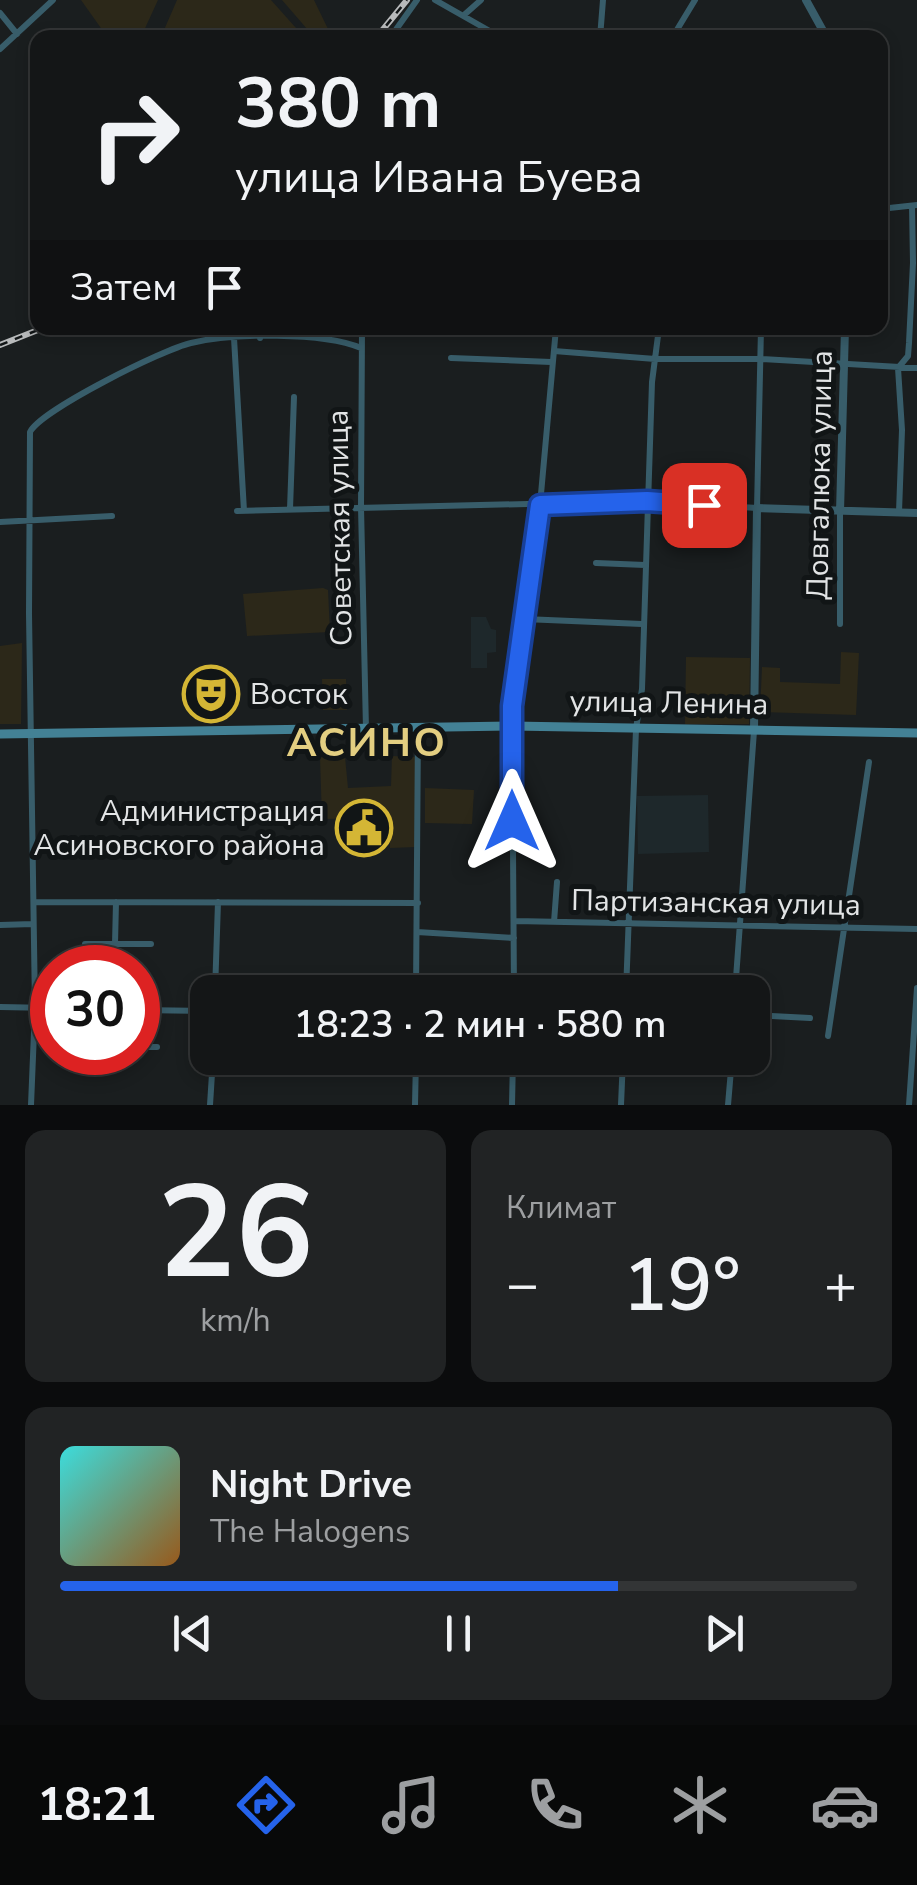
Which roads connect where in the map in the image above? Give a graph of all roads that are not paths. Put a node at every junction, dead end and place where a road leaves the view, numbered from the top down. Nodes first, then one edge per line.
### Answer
1 (52, 0) edge
2 (417, 0) edge
3 (436, 0) edge
4 (480, 0) edge
5 (603, 0) edge
6 (695, 0) edge
7 (806, 0) edge
8 (0, 12) edge
9 (464, 15) junction
10 (396, 30) edge
11 (489, 30) edge
12 (601, 30) edge
13 (677, 30) edge
14 (823, 30) edge
15 (17, 34) junction
16 (0, 49) edge
17 (914, 205) edge
18 (888, 208) edge
19 (260, 335) edge
20 (362, 335) edge
21 (555, 335) edge
22 (657, 335) edge
23 (762, 335) edge
24 (844, 335) edge
25 (234, 338) junction
26 (260, 338) junction
27 (361, 348) junction
28 (554, 351) junction
29 (451, 358) dead end
30 (655, 359) junction
31 (760, 359) junction
32 (551, 362) junction
33 (844, 366) junction
34 (898, 368) junction
35 (917, 368) edge
36 (294, 397) dead end
37 (647, 501) junction
38 (540, 505) junction
39 (362, 507) junction
40 (757, 508) junction
41 (290, 509) junction
42 (840, 512) junction
43 (899, 512) junction
44 (917, 512) edge
45 (112, 516) dead end
46 (31, 520) junction
47 (0, 522) edge
48 (596, 563) dead end
49 (645, 565) junction
50 (524, 619) junction
51 (643, 624) junction
52 (840, 624) dead end
53 (512, 726) junction
54 (418, 728) junction
55 (366, 729) junction
56 (636, 729) junction
57 (754, 729) junction
58 (917, 732) edge
59 (0, 734) edge
60 (31, 734) junction
61 (869, 762) dead end
62 (556, 882) dead end
63 (34, 902) junction
64 (116, 902) junction
65 (218, 902) junction
66 (418, 903) junction
67 (514, 921) junction
68 (554, 922) junction
69 (629, 923) junction
70 (33, 924) junction
71 (0, 925) edge
72 (740, 926) junction
73 (844, 928) junction
74 (917, 929) edge
75 (417, 932) junction
76 (514, 938) junction
77 (85, 944) dead end
78 (115, 944) junction
79 (151, 944) dead end
80 (34, 945) edge
81 (216, 975) edge
82 (416, 975) edge
83 (514, 975) edge
84 (627, 975) edge
85 (736, 975) edge
86 (917, 988) edge
87 (0, 1007) edge
88 (30, 1008) edge
89 (160, 1010) edge
90 (190, 1011) edge
91 (916, 1014) edge
92 (770, 1017) edge
93 (810, 1018) dead end
94 (828, 1036) dead end
95 (33, 1075) edge
96 (211, 1075) edge
97 (416, 1075) edge
98 (513, 1075) edge
99 (622, 1075) edge
100 (731, 1075) edge
101 (914, 1086) edge
102 (32, 1105) edge
103 (210, 1105) edge
104 (416, 1105) edge
105 (512, 1105) edge
106 (621, 1105) edge
107 (728, 1105) edge
108 (910, 1105) edge

1 - 15 street
2 - 10 street
3 - 9 street
4 - 9 street
5 - 12 street
6 - 13 street
7 - 14 street
8 - 15 street
9 - 11 street
15 - 16 street
17 - 18 street
17 - 34 street
19 - 26 street
20 - 27 street, Советская улица
21 - 28 street
22 - 30 street
23 - 31 street
24 - 33 street, Довгалюка улица
25 - 26 street
25 - 41 street
25 - 46 street
26 - 27 street
27 - 39 street, Советская улица
28 - 30 street
28 - 32 street
29 - 32 street
30 - 31 street
30 - 37 street
31 - 33 street
31 - 40 street
32 - 38 street
33 - 34 street
33 - 42 street, Довгалюка улица
34 - 35 street
34 - 43 street
36 - 41 street
37 - 38 street
37 - 40 street
37 - 49 street
38 - 39 street
38 - 50 street
39 - 41 street
39 - 55 street, Советская улица
40 - 42 street
40 - 57 street
42 - 43 street
42 - 52 street, Довгалюка улица
43 - 44 street
45 - 46 street
46 - 47 street
46 - 60 street
48 - 49 street
49 - 51 street
50 - 51 street
50 - 53 street
51 - 56 street
53 - 54 main road, улица Ленина
53 - 56 main road, улица Ленина
53 - 67 street
54 - 55 main road, улица Ленина
54 - 66 street
55 - 60 main road, улица Ленина
56 - 57 main road, улица Ленина
56 - 69 street
57 - 58 main road, улица Ленина
57 - 72 street
59 - 60 main road, улица Ленина
60 - 63 street
61 - 73 street
62 - 68 street
63 - 64 street
63 - 70 street
64 - 65 street
64 - 78 street
65 - 66 street
65 - 81 street
66 - 75 street
67 - 68 street, Партизанская улица
67 - 76 street
68 - 69 street, Партизанская улица
69 - 72 street, Партизанская улица
69 - 84 street
70 - 71 street
70 - 80 street
72 - 73 street, Партизанская улица
72 - 85 street
73 - 74 street, Партизанская улица
73 - 94 street
75 - 76 street
75 - 82 street
76 - 83 street
77 - 78 street
78 - 79 street
86 - 91 street
87 - 88 street
89 - 90 street
91 - 101 street
92 - 93 street
95 - 102 street
96 - 103 street
97 - 104 street
98 - 105 street
99 - 106 street
100 - 107 street
101 - 108 street

